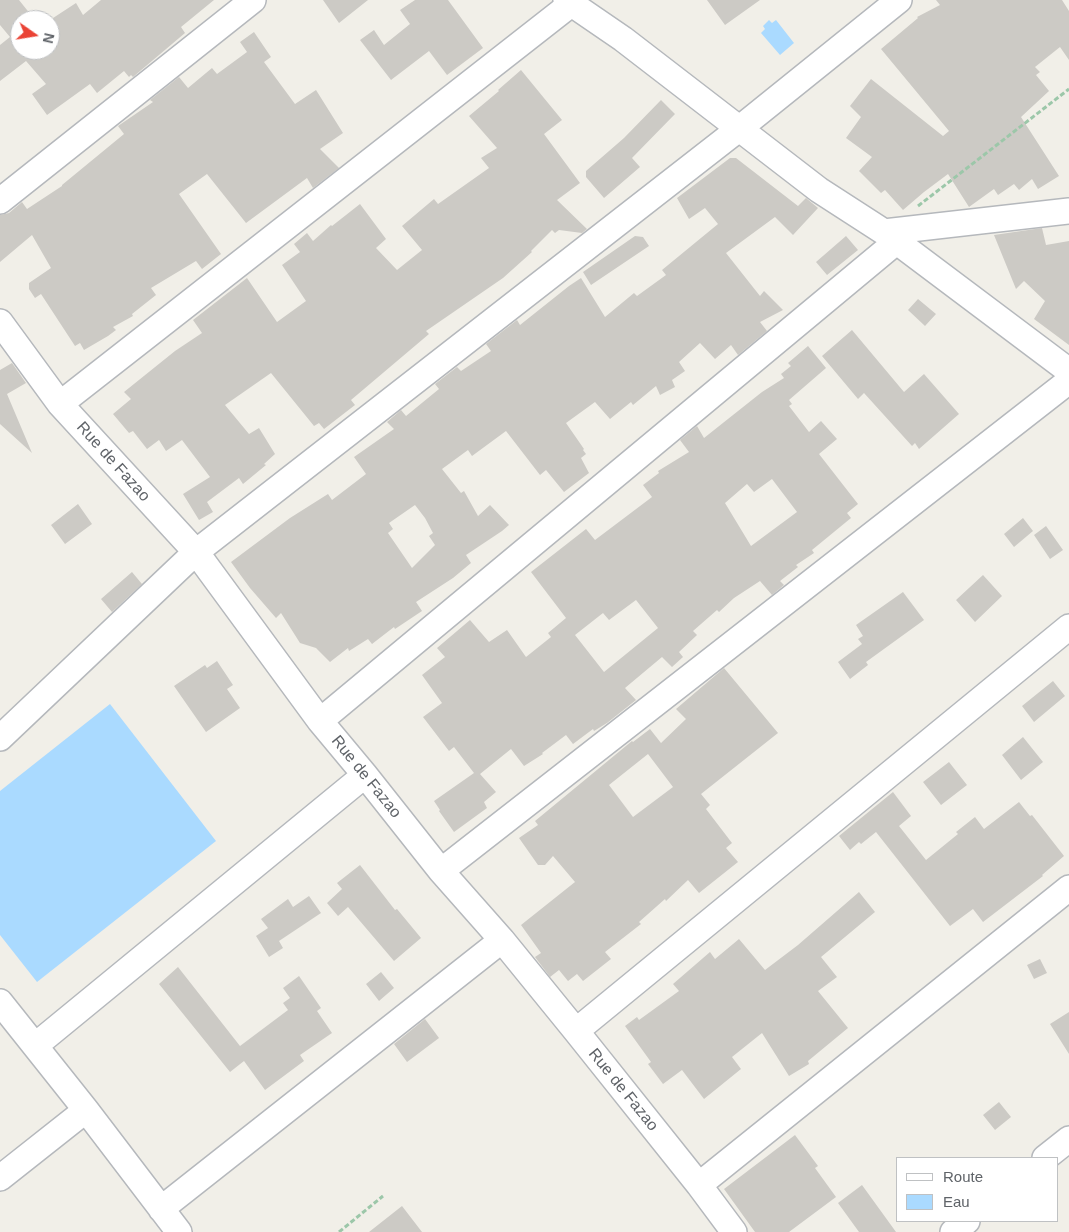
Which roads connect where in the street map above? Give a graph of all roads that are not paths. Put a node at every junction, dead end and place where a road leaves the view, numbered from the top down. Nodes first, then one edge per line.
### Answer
1 (253, 0) edge
2 (899, 0) edge
3 (569, 2) edge
4 (740, 128) junction
5 (0, 201) edge
6 (1069, 211) edge
7 (890, 237) junction
8 (0, 322) edge
9 (1069, 371) edge
10 (1069, 380) edge
11 (60, 404) junction
12 (196, 552) junction
13 (1069, 627) edge
14 (320, 721) junction
15 (0, 738) edge
16 (365, 775) junction
17 (441, 871) junction
18 (1069, 888) edge
19 (502, 940) junction
20 (0, 1002) edge
21 (576, 1031) junction
22 (36, 1045) junction
23 (86, 1110) junction
24 (1069, 1139) edge
25 (1046, 1157) edge
26 (0, 1178) edge
27 (699, 1185) junction
28 (161, 1209) junction
29 (966, 1222) edge
30 (179, 1232) edge
31 (734, 1232) edge
32 (953, 1232) edge

1 - 5 street
2 - 4 street
3 - 4 street
3 - 11 street
4 - 7 street
4 - 12 street
6 - 7 street
7 - 9 street
7 - 14 street
8 - 11 street, Rue de Fazao
10 - 17 street
11 - 12 street, Rue de Fazao
12 - 14 street, Rue de Fazao
12 - 15 street
13 - 21 street
14 - 16 street, Rue de Fazao
16 - 17 street, Rue de Fazao
16 - 22 street
17 - 19 street, Rue de Fazao
18 - 27 street
19 - 21 street, Rue de Fazao
19 - 28 street
20 - 22 street
21 - 27 street, Rue de Fazao
22 - 23 street
23 - 26 street
23 - 28 street
24 - 25 street
27 - 31 street, Rue de Fazao
28 - 30 street
29 - 32 street

